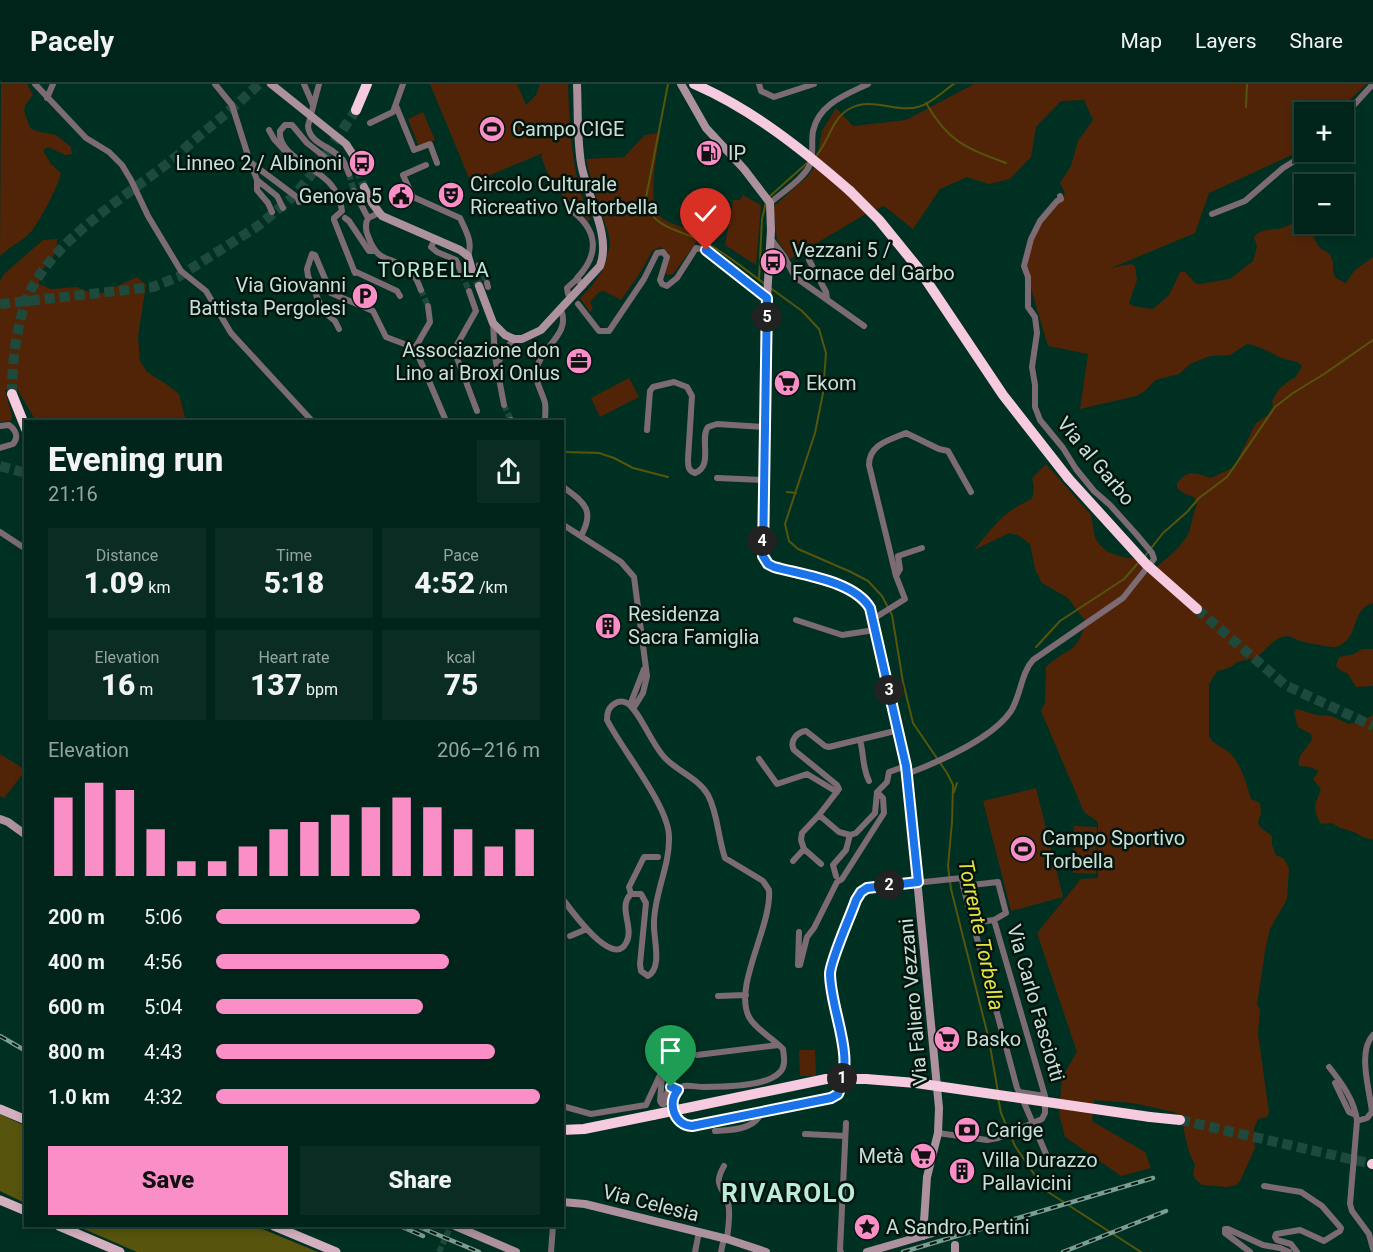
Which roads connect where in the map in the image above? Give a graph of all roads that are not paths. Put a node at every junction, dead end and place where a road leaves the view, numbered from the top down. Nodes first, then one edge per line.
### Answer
1 (35, 84) edge
2 (53, 84) edge
3 (215, 84) edge
4 (271, 84) edge
5 (304, 84) edge
6 (319, 84) edge
7 (367, 84) edge
8 (403, 84) edge
9 (577, 84) edge
10 (681, 84) edge
11 (689, 84) edge
12 (694, 84) edge
13 (759, 84) edge
14 (814, 84) edge
15 (868, 84) edge
16 (1373, 84) edge
17 (47, 98) junction
18 (689, 101) junction
19 (313, 105) junction
20 (1354, 105) edge
21 (396, 106) junction
22 (356, 110) tunnel mouth
23 (370, 123) dead end
24 (270, 130) dead end
25 (292, 155) junction
26 (1294, 161) edge
27 (250, 162) junction
28 (437, 164) dead end
29 (345, 165) junction
30 (426, 165) dead end
31 (358, 170) tunnel mouth
32 (349, 174) tunnel mouth
33 (257, 180) junction
34 (364, 187) tunnel mouth
35 (354, 191) tunnel mouth
36 (1060, 196) dead end
37 (299, 202) dead end
38 (770, 203) junction
39 (284, 208) dead end
40 (571, 210) dead end
41 (272, 212) dead end
42 (379, 213) junction
43 (1212, 214) dead end
44 (345, 218) dead end
45 (368, 218) junction
46 (435, 239) junction
47 (771, 239) junction
48 (374, 251) junction
49 (468, 256) junction
50 (809, 260) dead end
51 (477, 267) tunnel mouth
52 (462, 274) tunnel mouth
53 (580, 282) junction
54 (485, 285) tunnel mouth
55 (421, 290) tunnel mouth
56 (469, 291) tunnel mouth
57 (568, 294) dead end
58 (400, 296) dead end
59 (768, 296) junction
60 (827, 299) junction
61 (578, 304) dead end
62 (428, 306) tunnel mouth
63 (561, 310) junction
64 (493, 323) junction
65 (864, 326) dead end
66 (339, 329) dead end
67 (514, 339) junction
68 (415, 348) junction
69 (497, 370) junction
70 (12, 394) tunnel mouth
71 (504, 405) tunnel mouth
72 (477, 411) dead end
73 (311, 420) edge
74 (446, 420) edge
75 (545, 420) edge
76 (24, 424) edge
77 (0, 426) edge
78 (764, 427) junction
79 (647, 430) dead end
80 (0, 448) edge
81 (717, 478) dead end
82 (763, 480) junction
83 (564, 488) edge
84 (971, 492) dead end
85 (564, 525) edge
86 (0, 532) edge
87 (581, 536) junction
88 (24, 548) edge
89 (922, 548) dead end
90 (896, 576) junction
91 (1197, 609) tunnel mouth
92 (873, 619) junction
93 (796, 620) dead end
94 (875, 630) junction
95 (632, 707) junction
96 (899, 730) junction
97 (860, 740) junction
98 (759, 759) dead end
99 (907, 770) junction
100 (869, 781) dead end
101 (837, 792) junction
102 (878, 792) junction
103 (819, 815) junction
104 (0, 819) edge
105 (24, 834) edge
106 (850, 835) junction
107 (804, 849) junction
108 (658, 857) dead end
109 (793, 861) dead end
110 (833, 865) junction
111 (837, 876) dead end
112 (918, 882) junction
113 (963, 886) junction
114 (631, 894) junction
115 (564, 901) edge
116 (994, 920) junction
117 (972, 923) junction
118 (587, 929) junction
119 (799, 932) dead end
120 (570, 936) dead end
121 (746, 994) junction
122 (718, 996) dead end
123 (1373, 1035) edge
124 (779, 1045) junction
125 (697, 1055) dead end
126 (1329, 1067) dead end
127 (1335, 1083) dead end
128 (678, 1090) junction
129 (1019, 1092) junction
130 (1045, 1096) junction
131 (564, 1107) edge
132 (0, 1108) edge
133 (759, 1112) junction
134 (1356, 1118) junction
135 (24, 1119) edge
136 (1180, 1120) tunnel mouth
137 (846, 1123) dead end
138 (1031, 1126) junction
139 (564, 1130) edge
140 (715, 1131) dead end
141 (938, 1133) junction
142 (805, 1134) dead end
143 (845, 1136) junction
144 (1049, 1161) dead end
145 (724, 1166) dead end
146 (1264, 1186) dead end
147 (0, 1200) edge
148 (564, 1202) edge
149 (24, 1210) edge
150 (61, 1227) edge
151 (276, 1227) edge
152 (452, 1227) edge
153 (553, 1227) edge
154 (699, 1232) junction
155 (951, 1233) dead end
156 (923, 1236) junction
157 (726, 1238) junction
158 (1373, 1249) edge
159 (120, 1252) edge
160 (336, 1252) edge
161 (516, 1252) edge
162 (551, 1252) edge
163 (695, 1252) edge
164 (722, 1252) edge
165 (766, 1252) edge
166 (842, 1252) edge
167 (867, 1252) edge
168 (1250, 1252) edge
169 (1289, 1252) edge
170 (1297, 1252) edge

1 - 17 street
2 - 17 street
3 - 27 street
4 - 31 street, bridge
5 - 19 street
6 - 19 street
7 - 22 highway
8 - 21 street
9 - 53 street
10 - 18 street
11 - 18 street
12 - 91 highway, bridge
13 - 14 street
15 - 38 street
16 - 20 street
17 - 73 street
18 - 38 street
19 - 29 street
21 - 23 street
21 - 28 street
24 - 25 street
25 - 29 street
25 - 58 street
26 - 43 street
27 - 33 street
27 - 37 street
29 - 32 street
30 - 49 street
33 - 39 street
33 - 41 street
34 - 42 street
35 - 45 street
36 - 99 street, Via al Garbo
38 - 47 street, Via Faliero Vezzani
40 - 53 street
42 - 45 street
42 - 46 street
44 - 48 street
45 - 48 street
46 - 49 street
46 - 52 street
47 - 59 street, Via Faliero Vezzani
47 - 60 street
48 - 55 street
49 - 51 street
50 - 60 street
53 - 57 street
53 - 63 street
54 - 64 street
56 - 72 street
59 - 61 street
59 - 78 street, Via Faliero Vezzani
60 - 65 street
62 - 68 street
63 - 67 street
63 - 75 street
64 - 67 street
64 - 69 street
66 - 68 street
67 - 69 street
68 - 74 street
69 - 71 street
70 - 76 highway
77 - 80 street
78 - 79 street
78 - 82 street, Via Faliero Vezzani
81 - 82 street
82 - 92 street, Via Faliero Vezzani
83 - 87 street
84 - 90 street
85 - 87 street
86 - 88 street
87 - 95 street
89 - 90 street
90 - 92 street
92 - 94 street, Via Faliero Vezzani
93 - 94 street
94 - 96 street, Via Faliero Vezzani
95 - 114 street
95 - 121 street
96 - 97 street
96 - 99 street, Via Faliero Vezzani
97 - 100 street
97 - 101 street
98 - 101 street
99 - 102 street
99 - 112 street, Via Faliero Vezzani
101 - 103 street
102 - 106 street
102 - 119 street
103 - 106 street
103 - 107 street
104 - 105 street
106 - 110 street
107 - 109 street
107 - 110 street
108 - 114 street
110 - 111 street
112 - 113 street
112 - 133 street
112 - 141 street, Via Faliero Vezzani
113 - 116 street, Via Carlo Fasciotti
113 - 117 street
114 - 118 street
115 - 118 street
116 - 117 street
116 - 130 street, Via Carlo Fasciotti
117 - 129 street
118 - 120 street
121 - 122 street
121 - 124 street
123 - 134 street
124 - 125 street
124 - 128 street
126 - 134 street
127 - 134 street
128 - 131 street
128 - 133 street
129 - 130 street
129 - 138 street
130 - 138 street, Via Carlo Fasciotti
132 - 135 main road
133 - 140 street
134 - 158 street
136 - 139 highway, bridge
137 - 143 street
138 - 141 street
138 - 144 street
141 - 156 street, Via Faliero Vezzani
142 - 143 street
143 - 166 street
145 - 157 street
146 - 170 street
147 - 149 main road
148 - 154 street, Via Celesia
150 - 159 main road
151 - 160 main road
152 - 161 street
153 - 162 street
154 - 157 street, Via Celesia
154 - 163 street
155 - 156 street
156 - 167 street
157 - 164 street
157 - 165 street, Via Celesia
168 - 169 street

